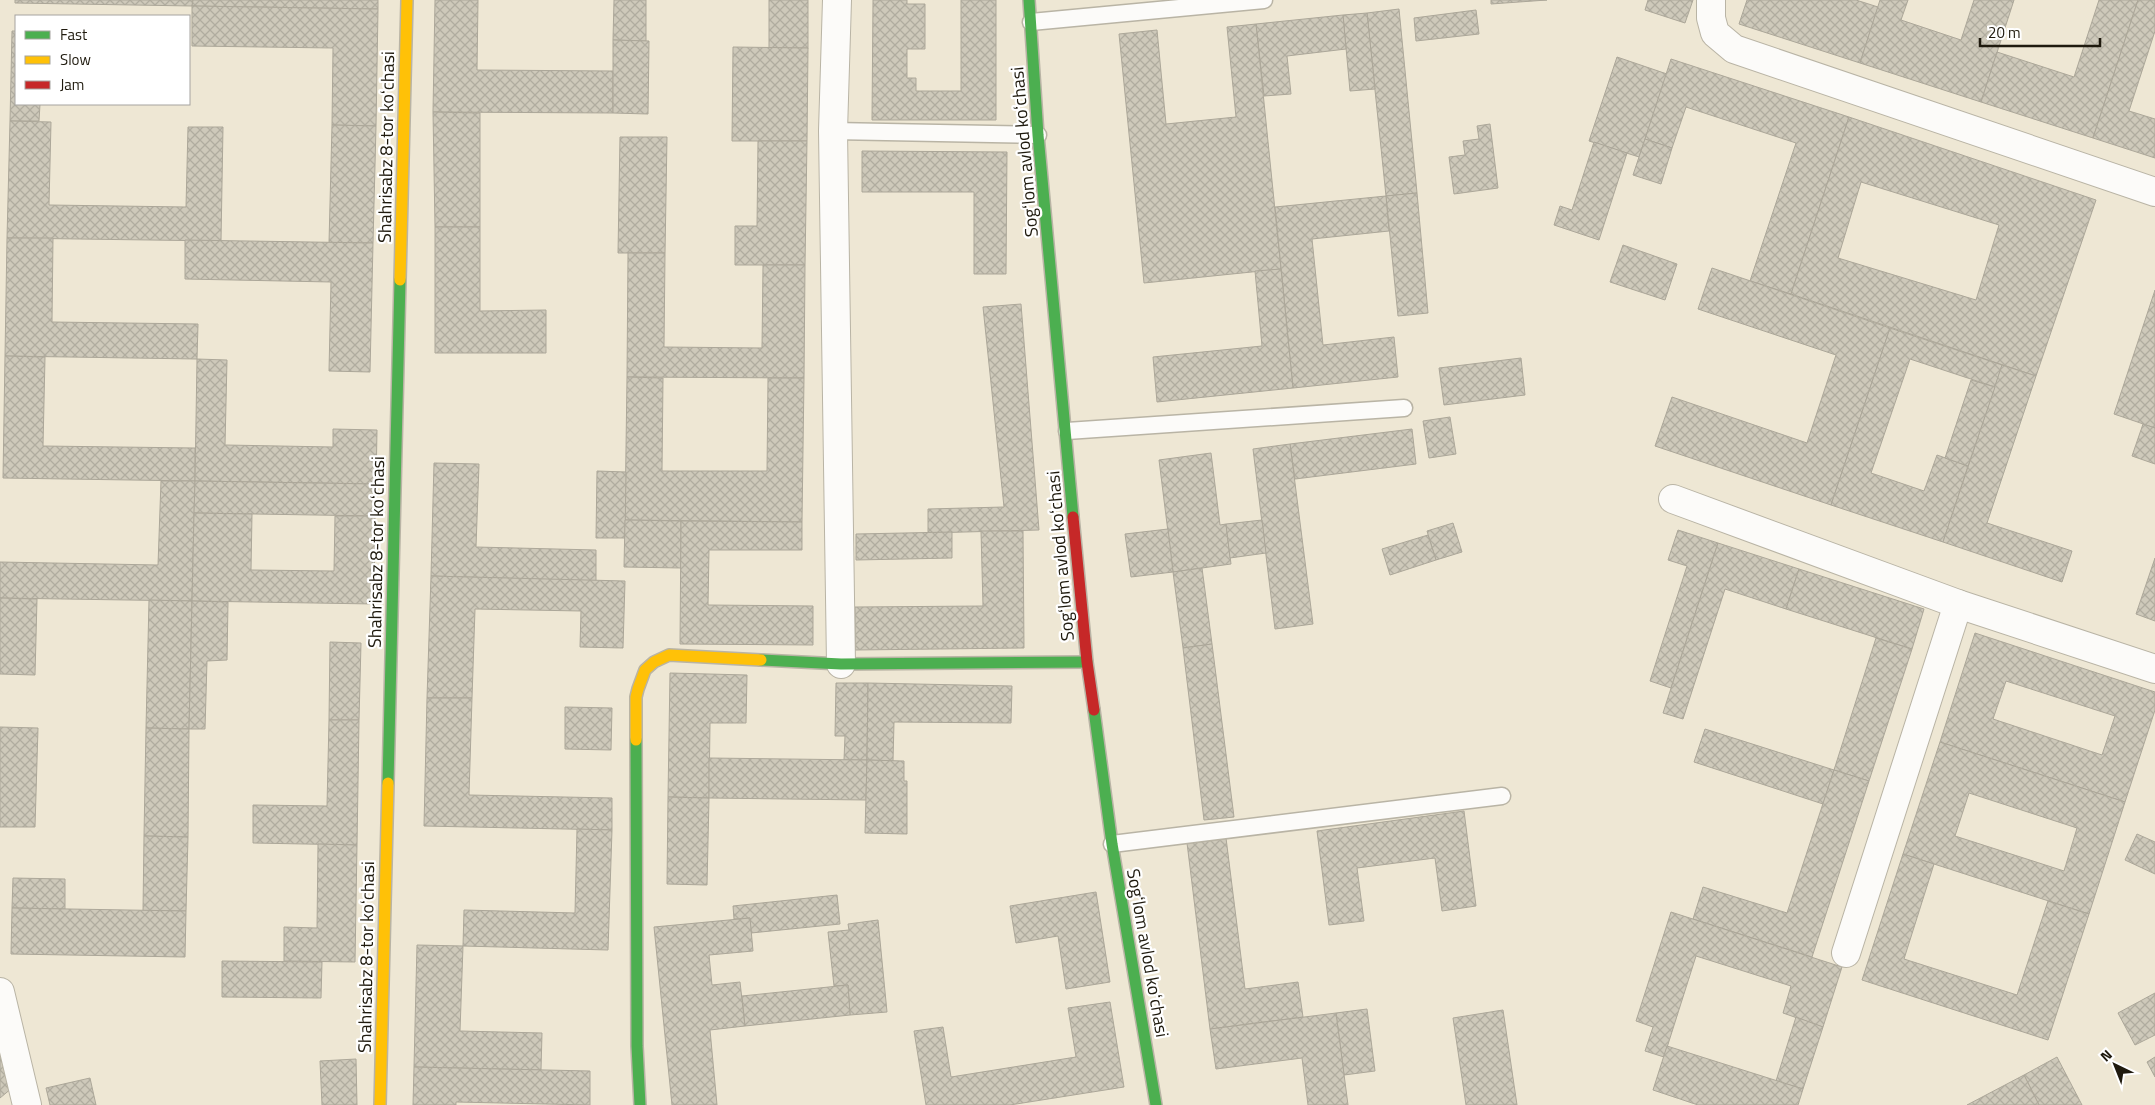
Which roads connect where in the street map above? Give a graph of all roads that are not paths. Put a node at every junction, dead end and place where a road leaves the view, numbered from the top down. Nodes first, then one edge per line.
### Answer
1 (407, 0) edge
2 (837, 0) edge
3 (1029, 0) edge
4 (1264, 0) edge
5 (1711, 0) edge
6 (1032, 22) junction
7 (833, 131) junction
8 (1038, 135) junction
9 (2155, 192) edge
10 (1404, 408) dead end
11 (1067, 431) junction
12 (1672, 499) dead end
13 (1958, 604) junction
14 (1087, 662) junction
15 (841, 664) junction
16 (2155, 668) edge
17 (1502, 796) dead end
18 (1112, 844) junction
19 (1846, 953) dead end
20 (0, 992) edge
21 (27, 1105) edge
22 (380, 1105) edge
23 (640, 1105) edge
24 (1156, 1105) edge

1 - 22 street, Shahrisabz 8-tor koʻchasi
2 - 7 street
3 - 6 street, Sogʻlom avlod koʻchasi
4 - 6 lane
5 - 9 street
6 - 8 street, Sogʻlom avlod koʻchasi
7 - 8 lane
7 - 15 street
8 - 11 street, Sogʻlom avlod koʻchasi
10 - 11 lane
11 - 14 street, Sogʻlom avlod koʻchasi
12 - 13 street
13 - 16 street
13 - 19 street
14 - 15 street
14 - 18 street, Sogʻlom avlod koʻchasi
15 - 23 street
17 - 18 lane
18 - 24 street, Sogʻlom avlod koʻchasi
20 - 21 street

